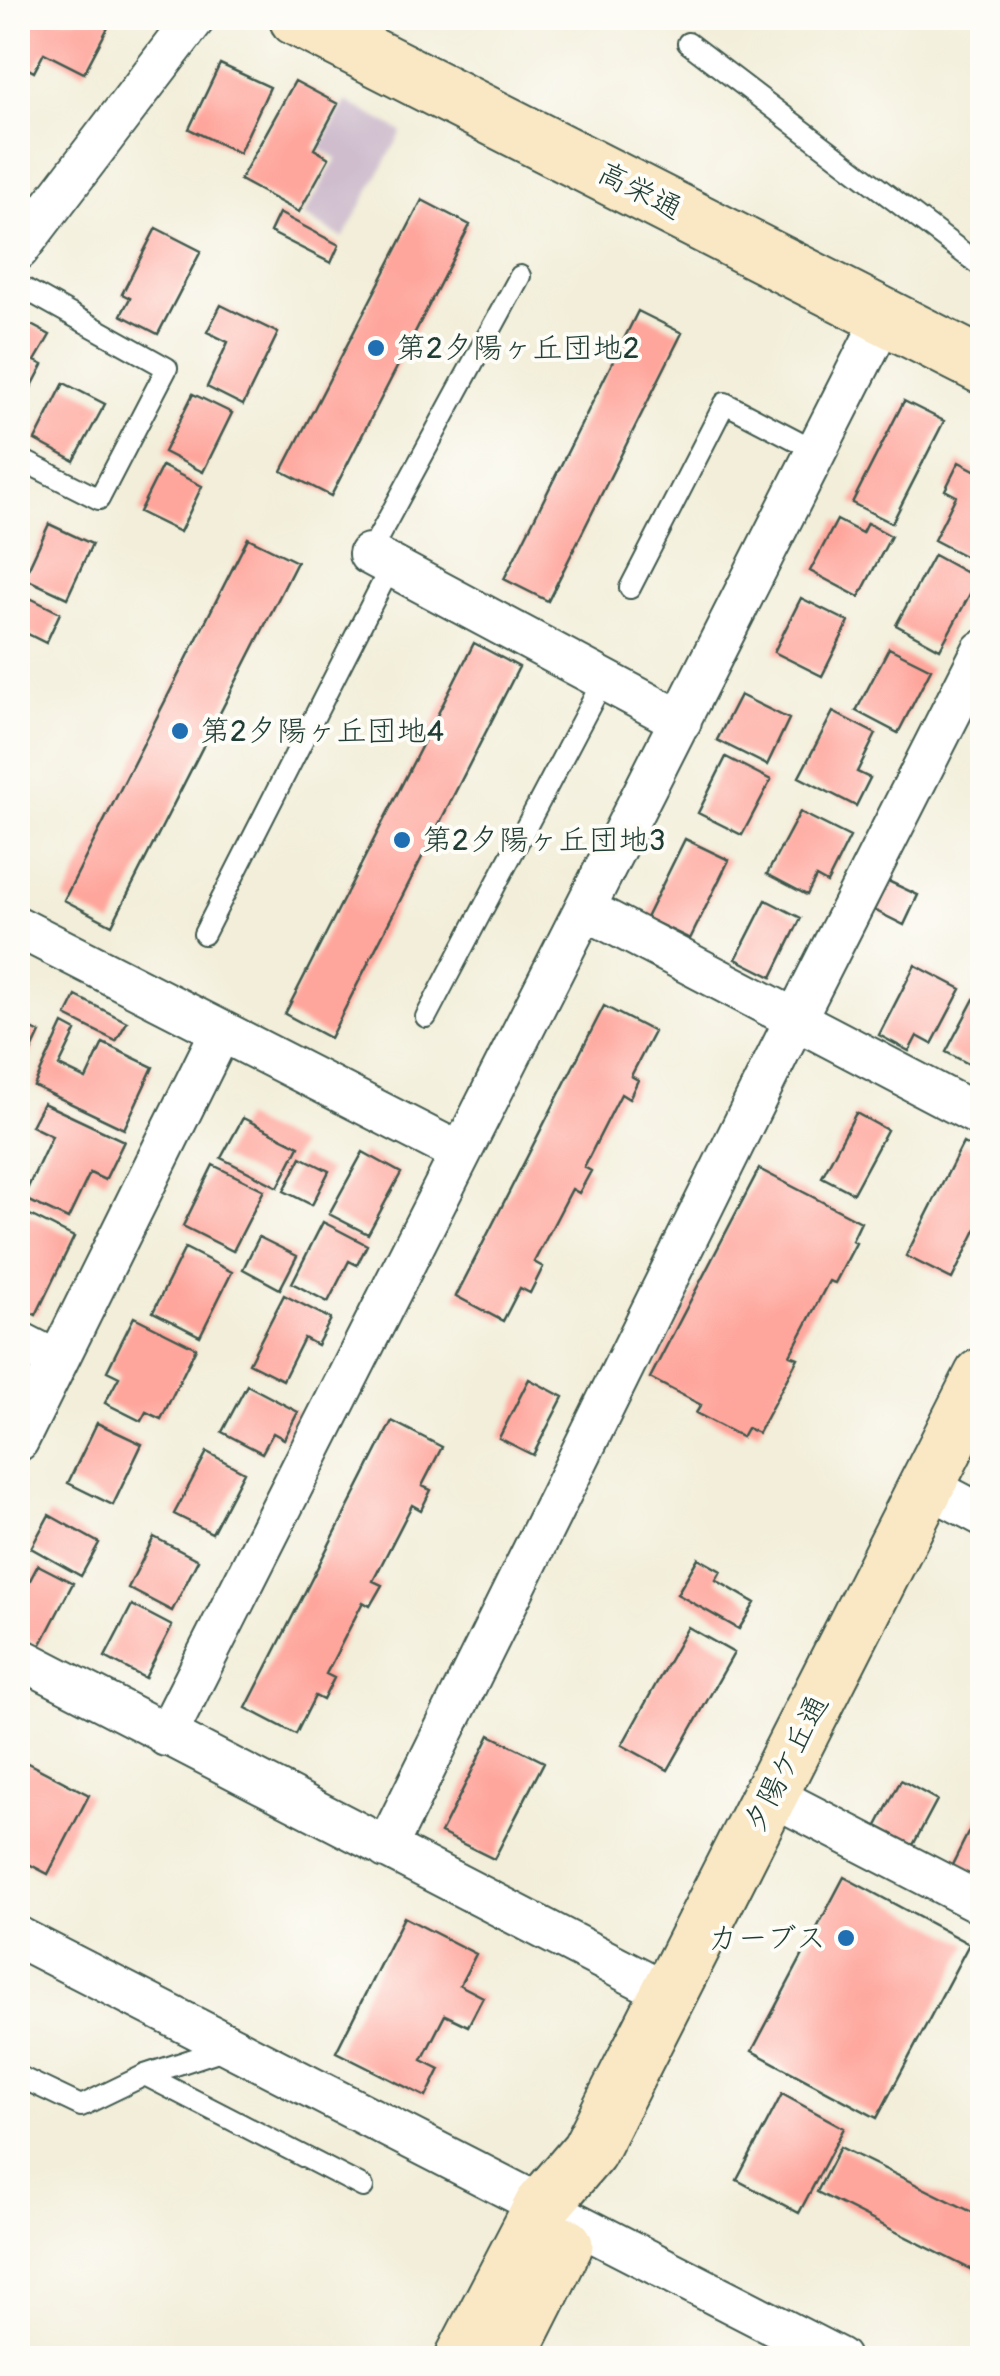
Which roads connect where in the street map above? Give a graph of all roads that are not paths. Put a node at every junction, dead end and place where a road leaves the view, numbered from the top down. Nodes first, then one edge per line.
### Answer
1 (194, 18) edge
2 (296, 18) edge
3 (688, 44) dead end
4 (18, 250) edge
5 (982, 268) edge
6 (520, 276) dead end
7 (18, 286) edge
8 (885, 315) junction
9 (982, 366) edge
10 (817, 451) junction
11 (18, 458) edge
12 (380, 560) junction
13 (630, 588) dead end
14 (982, 651) edge
15 (604, 679) junction
16 (680, 721) junction
17 (585, 909) junction
18 (18, 926) edge
19 (204, 934) dead end
20 (426, 1017) dead end
21 (794, 1020) junction
22 (221, 1031) junction
23 (982, 1117) edge
24 (460, 1153) junction
25 (18, 1341) edge
26 (58, 1361) junction
27 (982, 1376) edge
28 (18, 1440) edge
29 (927, 1486) junction
30 (982, 1515) edge
31 (18, 1658) edge
32 (166, 1736) junction
33 (771, 1795) junction
34 (386, 1848) junction
35 (982, 1904) edge
36 (18, 1937) edge
37 (672, 1994) junction
38 (232, 2047) junction
39 (145, 2075) junction
40 (18, 2076) edge
41 (364, 2187) dead end
42 (560, 2214) junction
43 (463, 2358) edge
44 (508, 2358) edge
45 (840, 2358) edge

1 - 4 street
2 - 8 street, 高栄通
3 - 5 lane
6 - 12 lane
7 - 11 lane
8 - 9 street, 高栄通
8 - 10 street
10 - 13 lane
10 - 16 street
12 - 15 street
12 - 19 lane
14 - 21 street
15 - 16 street
15 - 20 lane
16 - 17 street
17 - 21 street
17 - 24 street
18 - 22 street
21 - 23 street
21 - 34 street
22 - 24 street
22 - 26 street
24 - 32 street
25 - 26 street
26 - 28 street
27 - 29 street, 夕陽ケ丘通
29 - 30 street
29 - 33 street, 夕陽ケ丘通
31 - 32 street
32 - 34 street
33 - 35 street
33 - 37 street, 夕陽ケ丘通
34 - 37 street
36 - 38 street
37 - 42 street, 夕陽ケ丘通
38 - 39 lane
38 - 42 street
39 - 40 lane
39 - 41 lane
42 - 43 street, 夕陽ケ丘通
42 - 44 street, 夕陽ケ丘通
42 - 45 street

